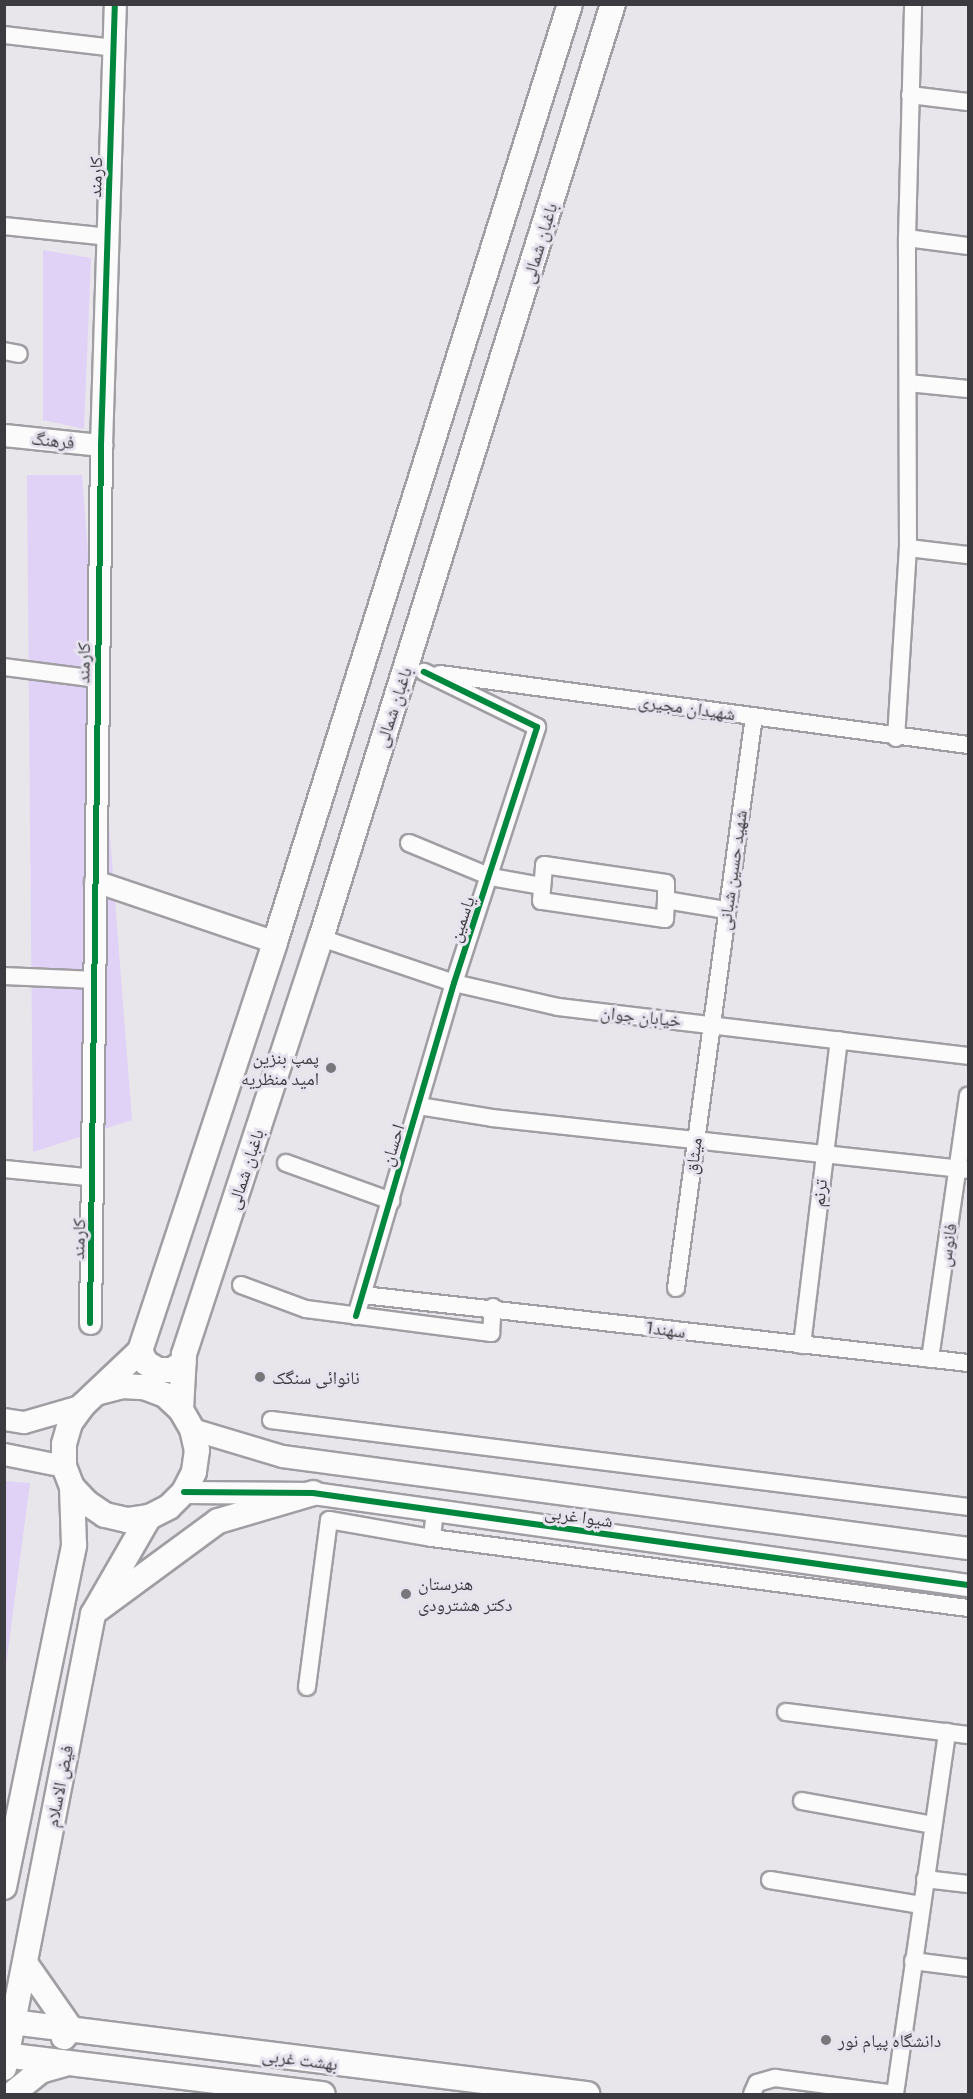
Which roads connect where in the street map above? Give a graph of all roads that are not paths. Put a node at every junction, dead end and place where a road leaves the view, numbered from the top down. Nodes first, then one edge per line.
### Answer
1 (115, 4) edge
2 (570, 4) edge
3 (613, 4) edge
4 (913, 4) edge
5 (4, 35) edge
6 (114, 48) junction
7 (910, 95) junction
8 (969, 102) edge
9 (4, 226) edge
10 (108, 237) junction
11 (907, 238) junction
12 (969, 246) edge
13 (908, 383) junction
14 (969, 389) edge
15 (4, 435) edge
16 (101, 445) junction
17 (908, 548) junction
18 (969, 555) edge
19 (4, 667) edge
20 (414, 671) junction
21 (98, 679) junction
22 (754, 717) junction
23 (896, 736) junction
24 (969, 745) edge
25 (409, 843) dead end
26 (491, 877) junction
27 (95, 881) junction
28 (542, 886) junction
29 (666, 900) junction
30 (726, 910) junction
31 (321, 938) junction
32 (274, 942) junction
33 (4, 976) edge
34 (94, 980) junction
35 (454, 983) junction
36 (710, 1024) junction
37 (840, 1040) junction
38 (969, 1056) edge
39 (969, 1096) edge
40 (419, 1106) junction
41 (695, 1138) junction
42 (824, 1152) junction
43 (286, 1163) dead end
44 (4, 1169) edge
45 (964, 1169) edge
46 (95, 1178) junction
47 (391, 1201) junction
48 (241, 1285) dead end
49 (676, 1288) dead end
50 (363, 1295) junction
51 (493, 1307) junction
52 (356, 1316) junction
53 (90, 1323) dead end
54 (802, 1346) junction
55 (140, 1351) junction
56 (930, 1359) junction
57 (184, 1362) junction
58 (969, 1363) edge
59 (92, 1398) junction
60 (4, 1419) edge
61 (187, 1419) junction
62 (272, 1420) dead end
63 (4, 1454) edge
64 (68, 1476) junction
65 (184, 1492) junction
66 (313, 1493) junction
67 (969, 1508) edge
68 (435, 1511) junction
69 (149, 1517) junction
70 (432, 1538) junction
71 (969, 1548) edge
72 (969, 1585) edge
73 (969, 1608) edge
74 (93, 1614) junction
75 (307, 1687) dead end
76 (786, 1712) dead end
77 (947, 1732) junction
78 (969, 1735) edge
79 (802, 1801) dead end
80 (933, 1825) junction
81 (925, 1879) junction
82 (770, 1880) dead end
83 (969, 1884) edge
84 (4, 1887) edge
85 (921, 1905) junction
86 (913, 1961) junction
87 (25, 1963) junction
88 (969, 1968) edge
89 (9, 2021) edge
90 (71, 2029) junction
91 (5, 2059) edge
92 (75, 2061) junction
93 (244, 2090) edge
94 (12, 2094) edge
95 (323, 2094) edge
96 (587, 2094) edge
97 (752, 2094) edge
98 (895, 2094) edge
99 (900, 2094) edge

1 - 6 street, کارمند
2 - 32 main road
3 - 20 main road, باغبان شمالی
4 - 7 street
5 - 6 street
6 - 10 street, کارمند
7 - 8 street
7 - 11 street
9 - 10 street
10 - 16 street, کارمند
11 - 12 street
11 - 13 street
13 - 14 street
13 - 17 street
15 - 16 street, فرهنگ
16 - 21 street, کارمند
17 - 18 street
17 - 23 street
19 - 21 street
20 - 22 street, شهیدان مجیری
20 - 26 street, یاسمین
20 - 31 main road, باغبان شمالی
21 - 27 street, کارمند
22 - 23 street, شهیدان مجیری
22 - 30 street, شهید حسین شبانی
23 - 24 street, شهیدان مجیری
25 - 26 street
26 - 28 street
26 - 35 street, یاسمین
27 - 32 street
27 - 34 street, کارمند
28 - 29 street
28 - 29 street
29 - 30 street
30 - 36 street, شهید حسین شبانی
31 - 35 street, خیابان جوان
31 - 57 main road, باغبان شمالی
32 - 55 main road
33 - 34 street
34 - 46 street, کارمند
35 - 36 street, خیابان جوان
35 - 40 street, احسان
36 - 37 street, خیابان جوان
36 - 41 street, میثاق
37 - 38 street, خیابان جوان
37 - 42 street, ترنم
39 - 45 street, فانوس
40 - 41 street
40 - 47 street, احسان
41 - 42 street
41 - 49 street, میثاق
42 - 45 street
42 - 54 street, ترنم
43 - 47 street
44 - 46 street
45 - 56 street, فانوس
46 - 53 street, کارمند
47 - 50 street, احسان
48 - 52 street
50 - 51 street, 1سهند
50 - 52 street, احسان
51 - 52 street
51 - 54 street, 1سهند
54 - 56 street, 1سهند
55 - 57 main road
55 - 59 main road
56 - 58 street, 1سهند
57 - 61 main road, باغبان شمالی
59 - 60 street
59 - 61 main road
59 - 64 main road
61 - 65 main road
61 - 71 street, شیوا غربی
62 - 67 street
63 - 64 street
64 - 69 main road
64 - 84 main road, فیض الاسلام
65 - 66 street, شیوا غربی
65 - 69 main road
66 - 68 street, شیوا غربی
66 - 74 main road
68 - 70 street
68 - 72 street, شیوا غربی
69 - 74 main road, فیض الاسلام
70 - 73 street
70 - 75 street
74 - 87 main road, فیض الاسلام
76 - 77 street
77 - 78 street
77 - 80 street
79 - 80 street
80 - 81 street
81 - 83 street
81 - 85 street
82 - 85 street
85 - 86 street
86 - 88 street
86 - 98 street
87 - 89 main road, فیض الاسلام
87 - 90 main road
89 - 90 main road, بهشت غربی
89 - 91 main road, فیض الاسلام
90 - 92 main road
90 - 96 main road, بهشت غربی
91 - 92 main road, بهشت غربی
92 - 93 main road, بهشت غربی
92 - 94 main road
93 - 95 main road, بهشت غربی
97 - 98 street
98 - 99 street

